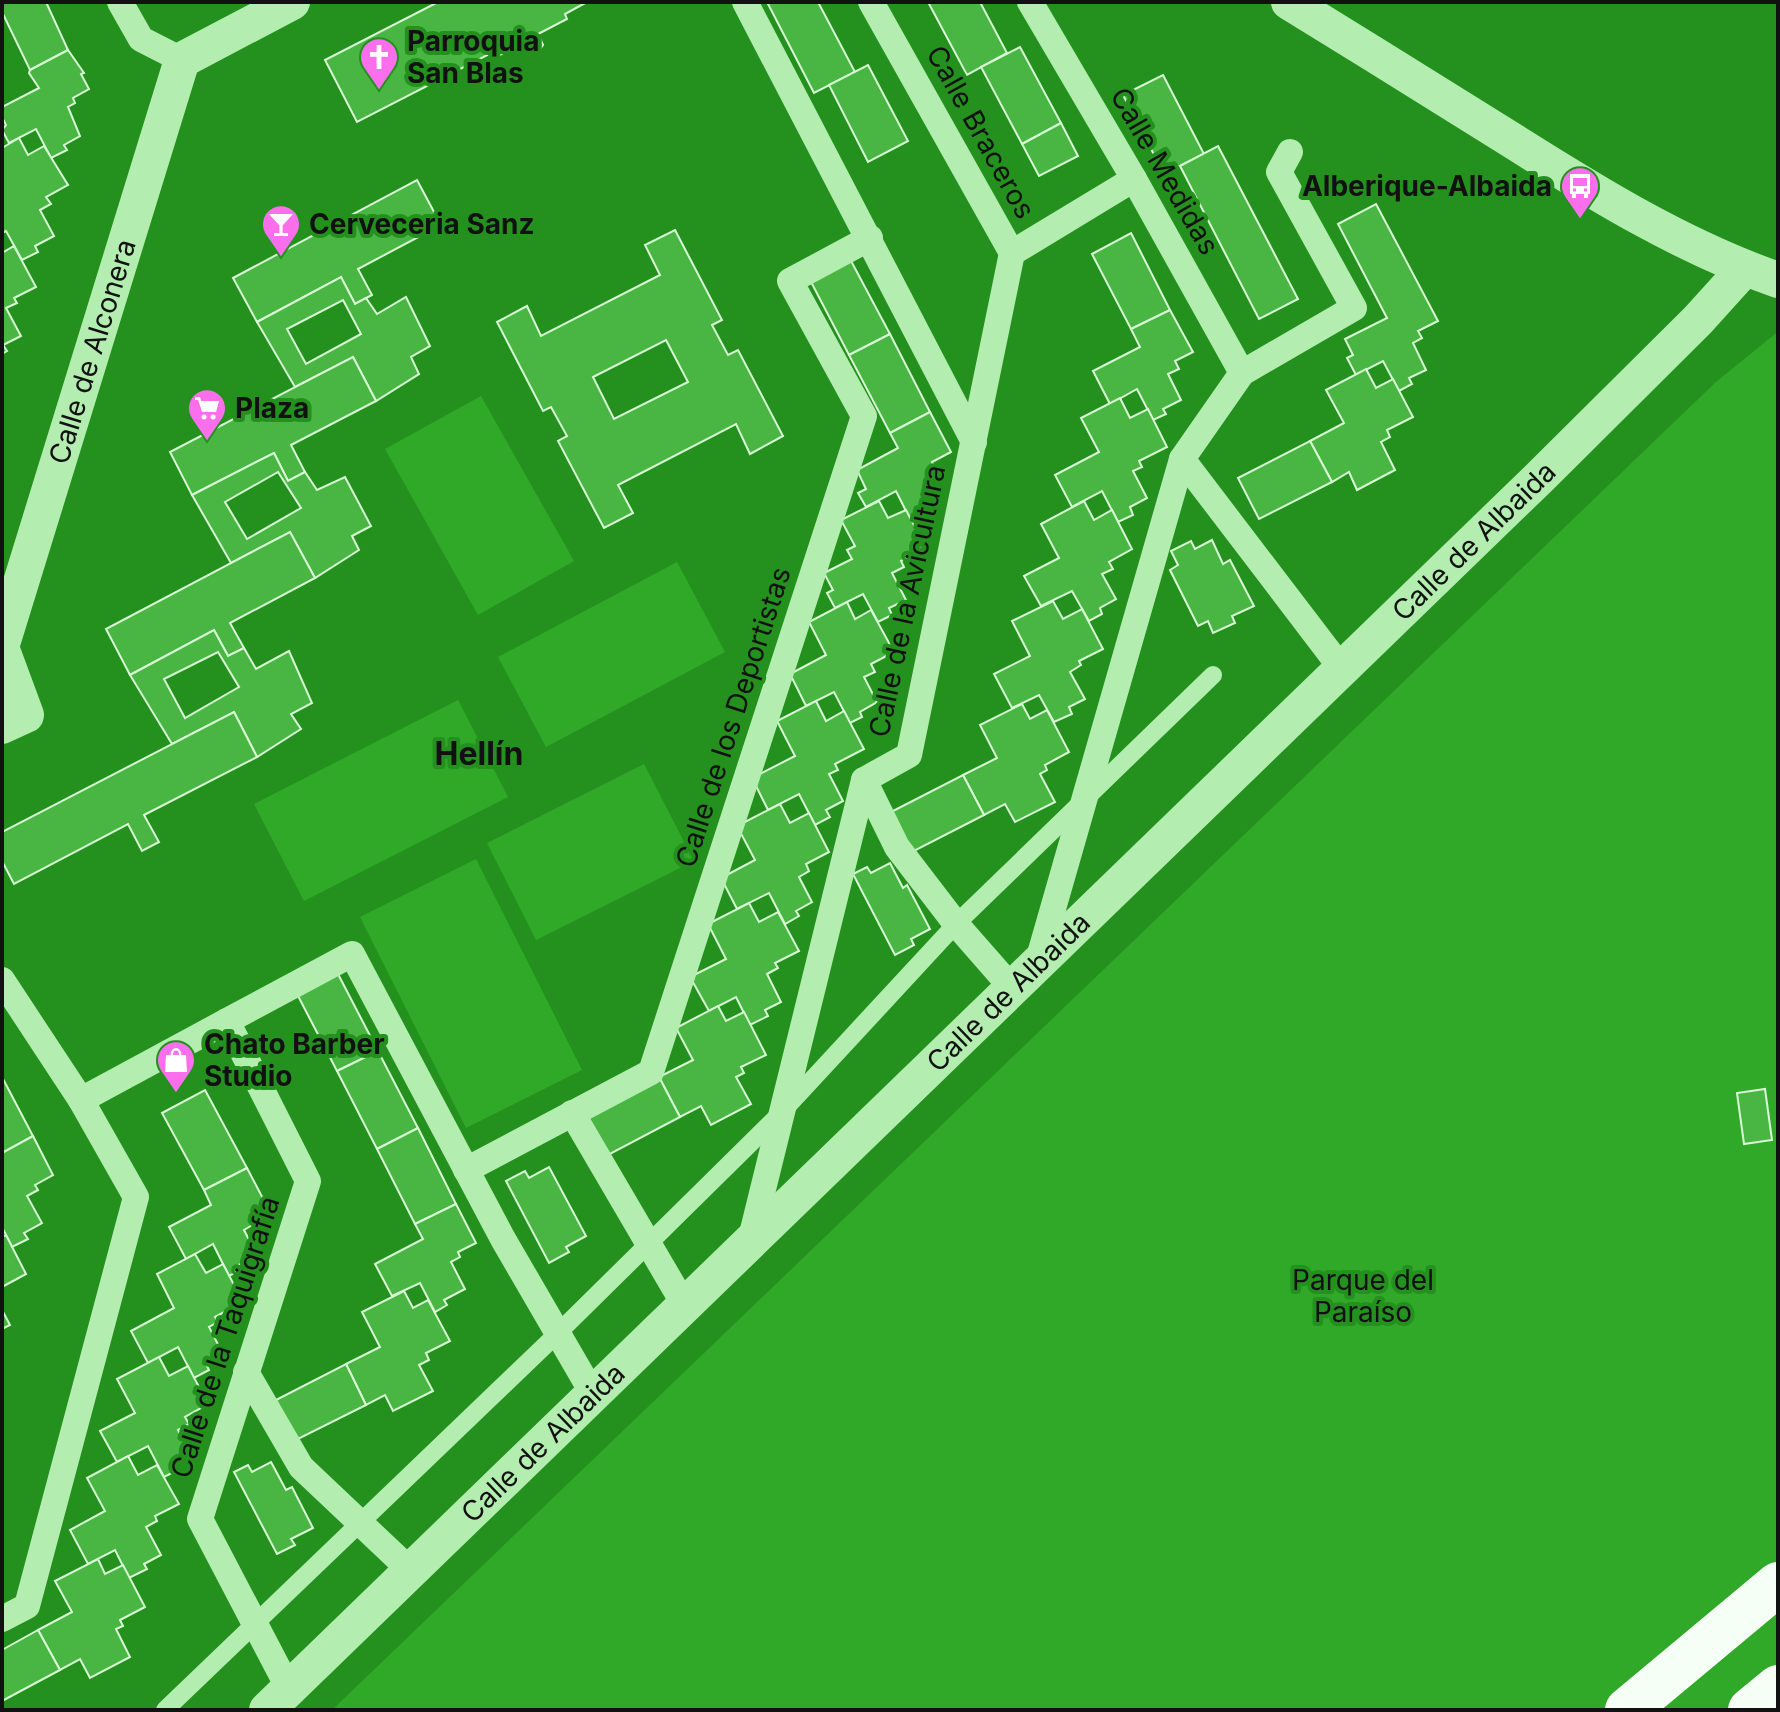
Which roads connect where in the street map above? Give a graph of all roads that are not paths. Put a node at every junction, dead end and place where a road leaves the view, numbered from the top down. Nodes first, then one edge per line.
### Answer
1 (120, 2) edge
2 (745, 2) edge
3 (871, 2) edge
4 (1030, 2) edge
5 (1289, 2) edge
6 (277, 5) edge
7 (182, 60) junction
8 (1290, 152) dead end
9 (1134, 179) junction
10 (870, 238) junction
11 (1012, 253) junction
12 (1762, 274) edge
13 (1242, 373) junction
14 (974, 442) junction
15 (1182, 459) junction
16 (2, 644) edge
17 (2, 650) edge
18 (1342, 669) junction
19 (1213, 675) dead end
20 (2, 726) edge
21 (864, 780) junction
22 (1083, 803) junction
23 (956, 924) junction
24 (1025, 976) junction
25 (2, 980) edge
26 (227, 1021) junction
27 (81, 1100) junction
28 (782, 1112) junction
29 (572, 1113) junction
30 (466, 1170) junction
31 (750, 1242) junction
32 (648, 1243) junction
33 (685, 1306) junction
34 (558, 1333) junction
35 (246, 1372) junction
36 (593, 1394) junction
37 (361, 1524) junction
38 (411, 1571) junction
39 (1778, 1584) edge
40 (2, 1619) edge
41 (255, 1625) junction
42 (1778, 1687) edge
43 (278, 1699) edge
44 (165, 1710) edge
45 (1627, 1710) edge
46 (1750, 1710) edge

1 - 7 street
2 - 10 street
3 - 11 street, Calle Braceros
4 - 9 street, Calle Medidas
5 - 12 street
6 - 7 street
7 - 16 street, Calle de Alconera
8 - 13 street
9 - 11 street, Calle Braceros
9 - 13 street, Calle Medidas
10 - 14 street
10 - 29 street, Calle de los Deportistas
11 - 14 street, Calle de la Avicultura
12 - 18 street, Calle de Albaida
13 - 15 street
14 - 21 street, Calle de la Avicultura
15 - 18 street
15 - 22 street
17 - 20 street
18 - 24 street, Calle de Albaida
19 - 22 lane
21 - 23 street
21 - 28 street
22 - 23 lane
22 - 24 street
23 - 24 street
23 - 28 lane
24 - 31 street, Calle de Albaida
25 - 27 street
26 - 27 street
26 - 30 street
26 - 35 street, Calle de la Taquigrafía
27 - 40 street
28 - 31 street
28 - 32 lane
29 - 30 street, Calle de los Deportistas
29 - 32 street
30 - 34 street
31 - 33 street, Calle de Albaida
32 - 33 street
32 - 34 lane
33 - 36 street, Calle de Albaida
34 - 36 street
34 - 37 lane
35 - 37 street
35 - 41 street, Calle de la Taquigrafía
36 - 38 street, Calle de Albaida
37 - 38 street
37 - 41 lane
38 - 43 street, Calle de Albaida
39 - 45 main road
41 - 43 street, Calle de la Taquigrafía
41 - 44 lane
42 - 46 main road

